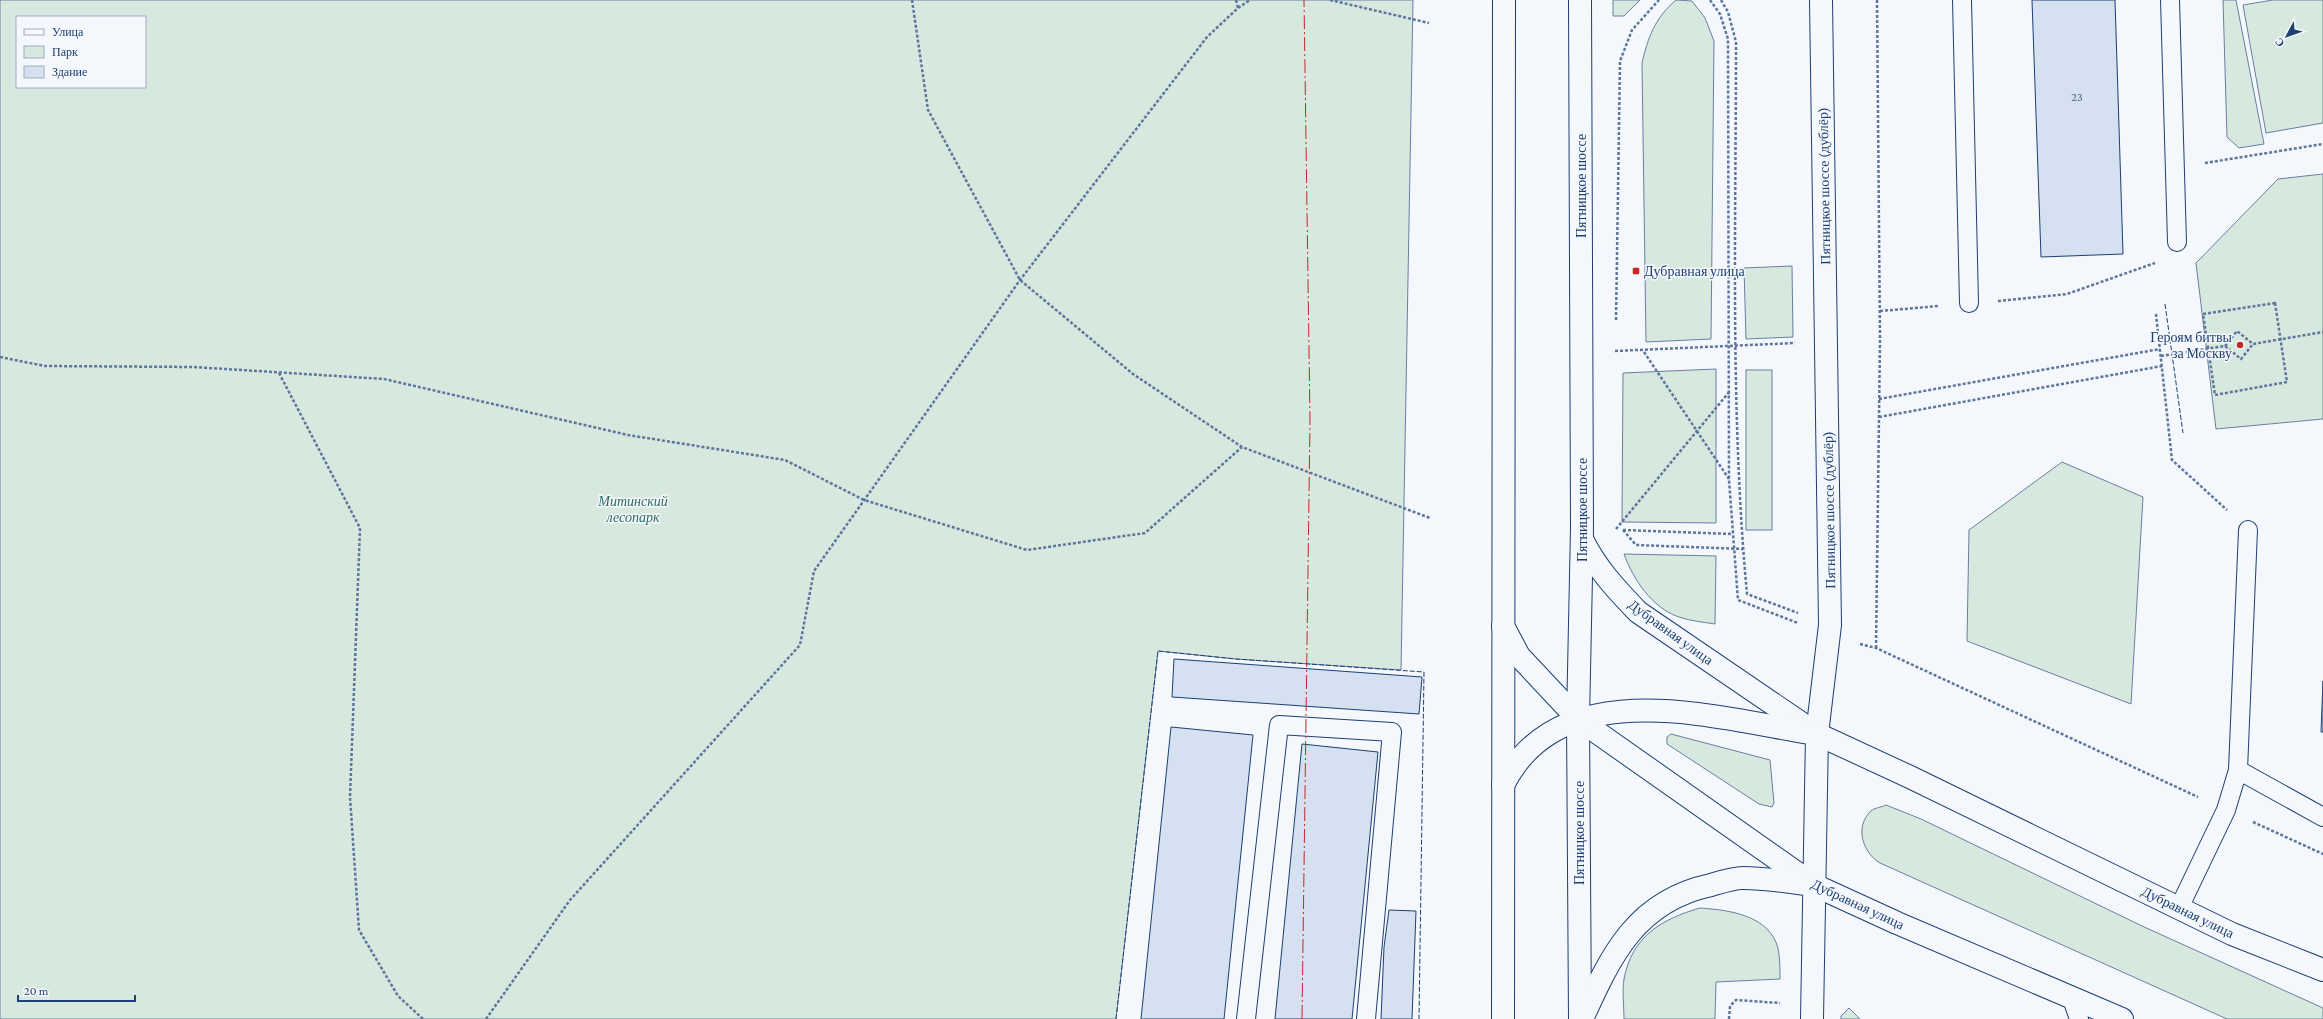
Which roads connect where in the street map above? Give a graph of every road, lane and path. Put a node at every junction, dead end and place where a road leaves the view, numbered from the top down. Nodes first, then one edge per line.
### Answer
1 (912, 0) edge
2 (1236, 0) edge
3 (1250, 0) edge
4 (1330, 0) edge
5 (1504, 0) edge
6 (1580, 0) edge
7 (1658, 0) edge
8 (1710, 0) edge
9 (1721, 0) edge
10 (1821, 0) edge
11 (1877, 0) edge
12 (1962, 0) edge
13 (2170, 0) edge
14 (1238, 8) junction
15 (1429, 23) dead end
16 (2323, 144) edge
17 (2175, 168) junction
18 (2177, 242) joint
19 (1020, 280) junction
20 (1969, 303) junction
21 (1880, 311) junction
22 (2156, 314) dead end
23 (1616, 321) dead end
24 (2323, 332) edge
25 (2280, 340) junction
26 (1799, 343) dead end
27 (2253, 344) junction
28 (1615, 345) dead end
29 (1729, 346) junction
30 (1736, 346) junction
31 (2225, 346) junction
32 (2207, 348) junction
33 (2160, 349) junction
34 (1643, 351) junction
35 (2161, 356) junction
36 (0, 357) edge
37 (2162, 366) junction
38 (279, 372) junction
39 (1730, 391) junction
40 (1879, 399) junction
41 (1879, 417) junction
42 (1698, 431) junction
43 (1242, 447) junction
44 (1730, 480) junction
45 (864, 500) junction
46 (1430, 518) dead end
47 (1616, 522) dead end
48 (2248, 530) joint
49 (1732, 534) junction
50 (1582, 539) junction
51 (1733, 549) junction
52 (1743, 549) junction
53 (1503, 626) junction
54 (1830, 630) junction
55 (1876, 648) junction
56 (1578, 719) junction
57 (1817, 734) junction
58 (2238, 770) junction
59 (1503, 785) junction
60 (2226, 810) junction
61 (2323, 817) edge
62 (2323, 854) edge
63 (1814, 885) junction
64 (2179, 908) junction
65 (2323, 970) edge
66 (2076, 1009) edge
67 (1812, 1012) edge
68 (423, 1019) edge
69 (486, 1019) edge
70 (1246, 1019) edge
71 (1366, 1019) edge
72 (1503, 1019) edge
73 (1581, 1019) edge
74 (1729, 1019) edge
75 (2122, 1019) edge

1 - 19 path
2 - 14 path
3 - 14 path
4 - 15 path
5 - 53 main road
6 - 50 main road, Пятницкое шоссе
7 - 23 path
8 - 29 path
9 - 30 path
10 - 54 main road, Пятницкое шоссе (дублёр)
11 - 21 path
12 - 20 lane
13 - 17 lane
14 - 19 path
16 - 17 path
17 - 18 lane
18 - 20 path
19 - 43 path
19 - 45 path
20 - 21 path
21 - 40 path
22 - 33 path
24 - 25 path
25 - 27 path
25 - 32 path
25 - 32 path
26 - 30 path
27 - 31 path
27 - 31 path
28 - 34 path
29 - 30 path
29 - 34 path
29 - 39 path
30 - 52 path
31 - 32 path
32 - 35 path
33 - 35 path
33 - 40 path
34 - 42 path
35 - 37 path
36 - 38 path
37 - 41 path
37 - 48 path
38 - 45 path
38 - 68 path
39 - 42 path
39 - 44 path
40 - 41 path
41 - 55 path
42 - 44 path
42 - 47 path
43 - 45 path
43 - 46 path
44 - 49 path
45 - 69 path
48 - 58 lane
49 - 51 path
49 - 51 path
50 - 56 main road, Пятницкое шоссе
50 - 57 main road, Дубравная улица
51 - 52 path
51 - 54 path
52 - 54 path
53 - 56 main road, Дубравная улица
53 - 59 main road
54 - 55 path
54 - 57 main road, Пятницкое шоссе (дублёр)
55 - 60 path
56 - 57 main road, Дубравная улица
56 - 59 main road, Дубравная улица
56 - 63 main road, Дубравная улица
56 - 73 main road, Пятницкое шоссе
57 - 63 main road, Пятницкое шоссе (дублёр)
57 - 64 main road, Дубравная улица
58 - 60 lane
58 - 61 lane
59 - 72 main road
60 - 62 path
60 - 64 lane
63 - 66 main road, Дубравная улица
63 - 67 main road, Пятницкое шоссе (дублёр)
63 - 73 main road
64 - 65 main road, Дубравная улица
66 - 75 main road, Дубравная улица
67 - 74 path
70 - 71 lane

